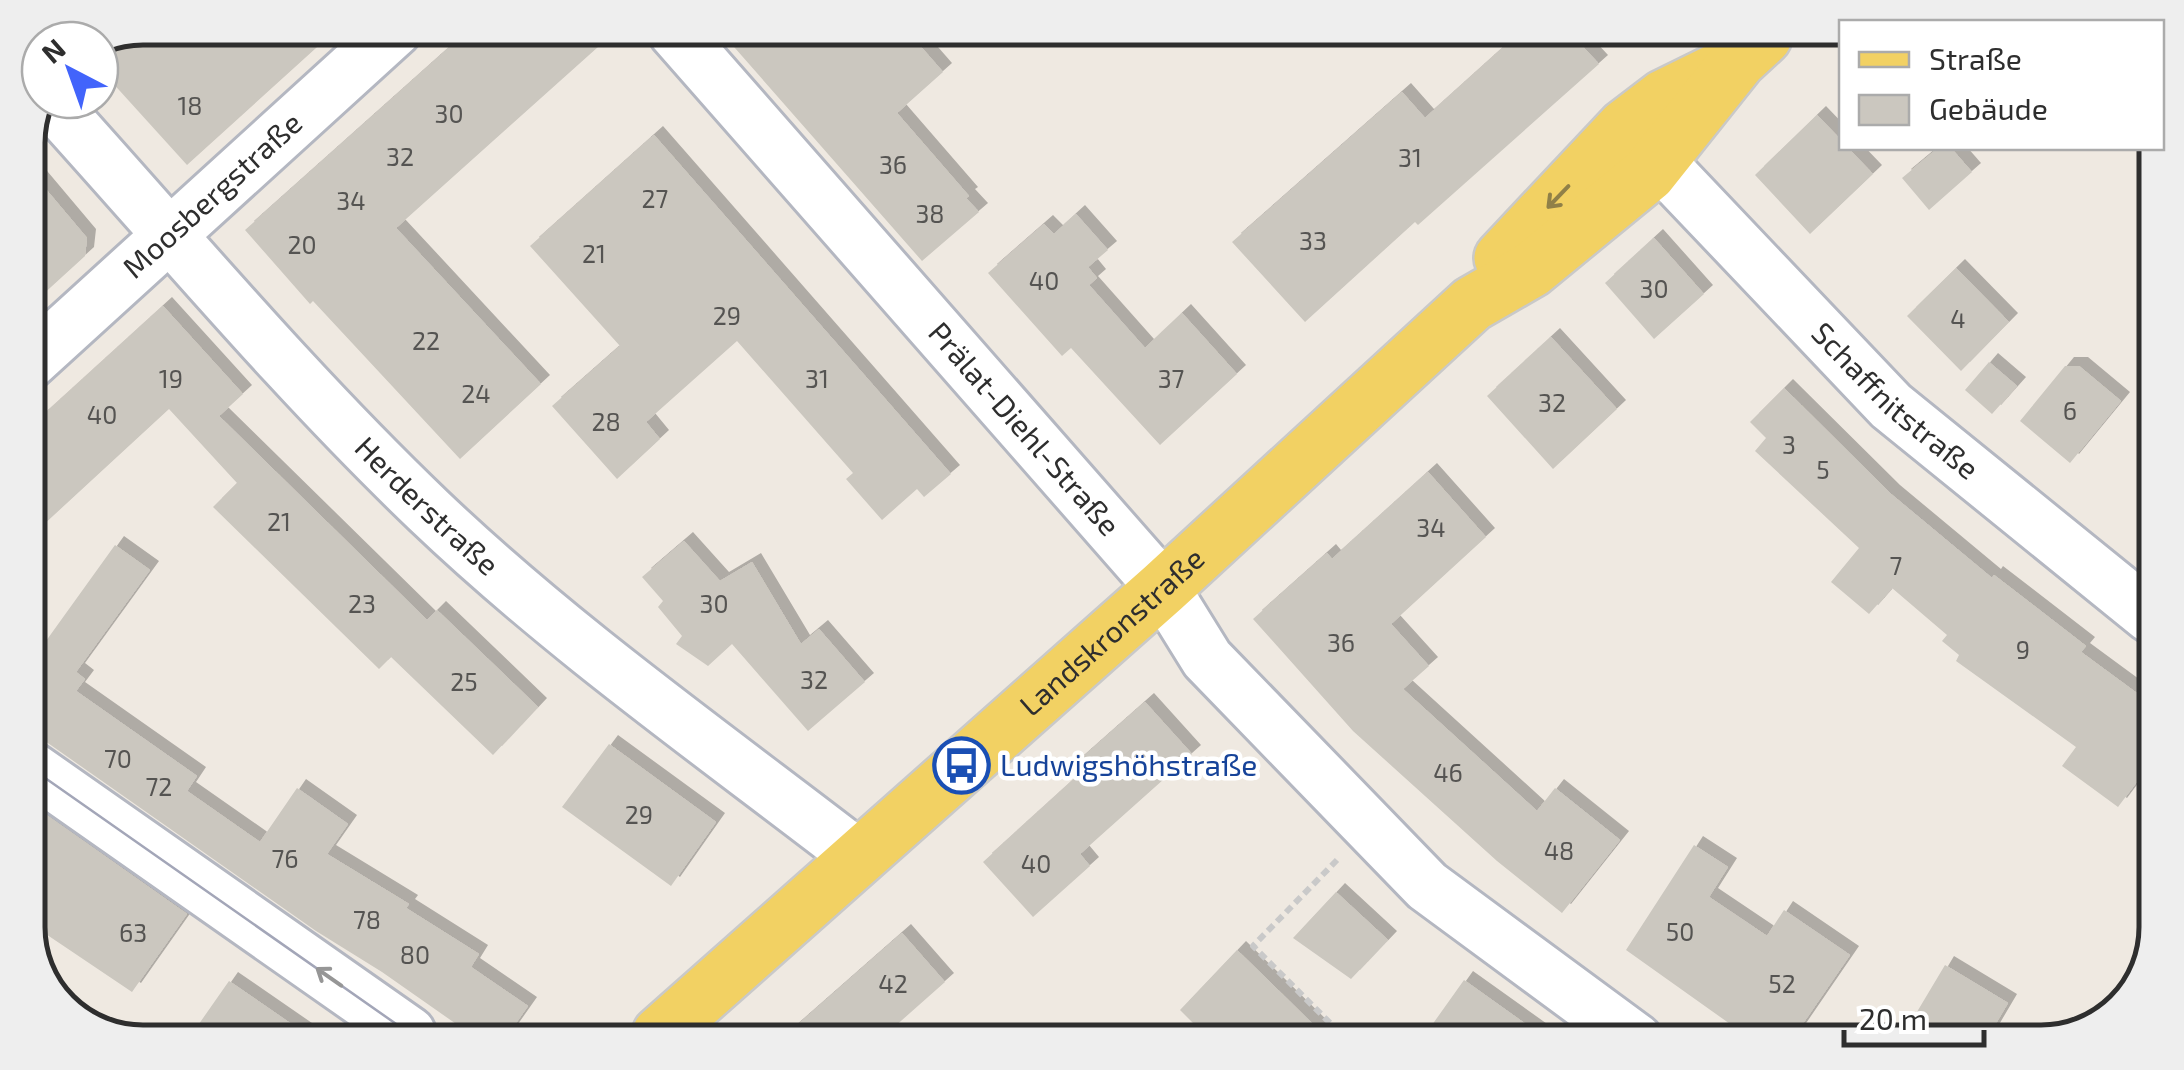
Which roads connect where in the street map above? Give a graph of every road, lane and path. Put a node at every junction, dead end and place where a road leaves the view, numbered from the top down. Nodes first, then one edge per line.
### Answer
1 (378, 45) edge
2 (686, 45) edge
3 (1739, 45) edge
4 (67, 120) edge
5 (1660, 163) junction
6 (170, 234) junction
7 (1472, 304) junction
8 (45, 348) edge
9 (1162, 588) junction
10 (2139, 607) edge
11 (45, 778) edge
12 (1369, 826) junction
13 (859, 857) junction
14 (399, 1025) edge
15 (670, 1025) edge
16 (1332, 1025) edge
17 (1612, 1025) edge

1 - 6 street, Moosbergstraße
2 - 9 street, Prälat-Diehl-Straße
3 - 5 main road, Landskronstraße
3 -> 7 main road, Landskronstraße
4 - 6 street, Herderstraße
5 - 7 main road, Landskronstraße
5 - 10 street, Schaffnitstraße
6 - 8 street, Moosbergstraße
6 - 13 street, Herderstraße
7 - 9 main road, Landskronstraße
9 - 12 street, Prälat-Diehl-Straße
9 - 13 main road, Landskronstraße
14 -> 11 street
12 - 16 path
12 - 17 street, Prälat-Diehl-Straße
13 - 15 main road, Landskronstraße

